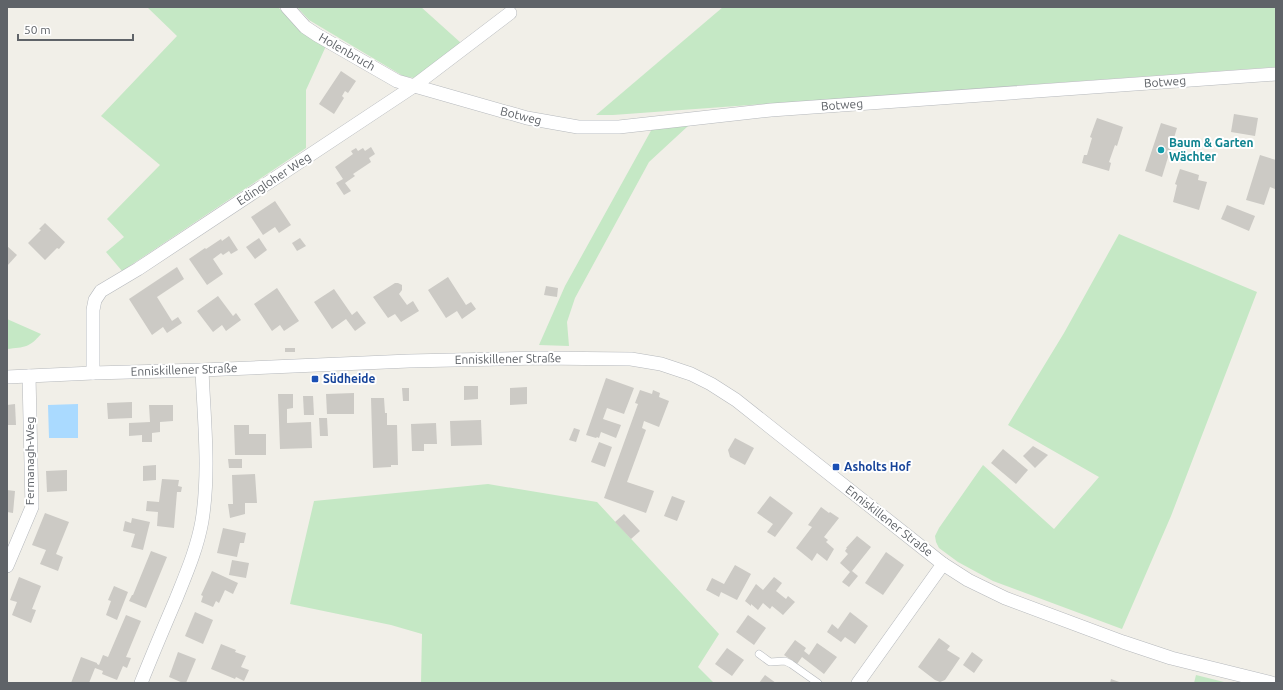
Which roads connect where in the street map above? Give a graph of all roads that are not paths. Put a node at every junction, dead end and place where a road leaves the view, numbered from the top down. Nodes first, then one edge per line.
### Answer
1 (287, 7) edge
2 (510, 13) dead end
3 (1276, 74) edge
4 (414, 86) junction
5 (202, 370) junction
6 (93, 373) junction
7 (29, 376) junction
8 (7, 377) edge
9 (943, 564) junction
10 (7, 566) edge
11 (759, 654) dead end
12 (141, 683) edge
13 (818, 683) edge
14 (858, 683) edge
15 (1272, 683) edge

1 - 4 street, Holenbruch
2 - 4 street, Edingloher Weg
3 - 4 street, Botweg
4 - 6 street, Edingloher Weg
5 - 6 street, Enniskillener Straße
5 - 9 street, Enniskillener Straße
5 - 12 street
6 - 7 street, Enniskillener Straße
7 - 8 street, Enniskillener Straße
7 - 10 street, Fermanagh-Weg
9 - 14 street, Enniskillener Straße
9 - 15 street, Enniskillener Straße
11 - 13 lane

